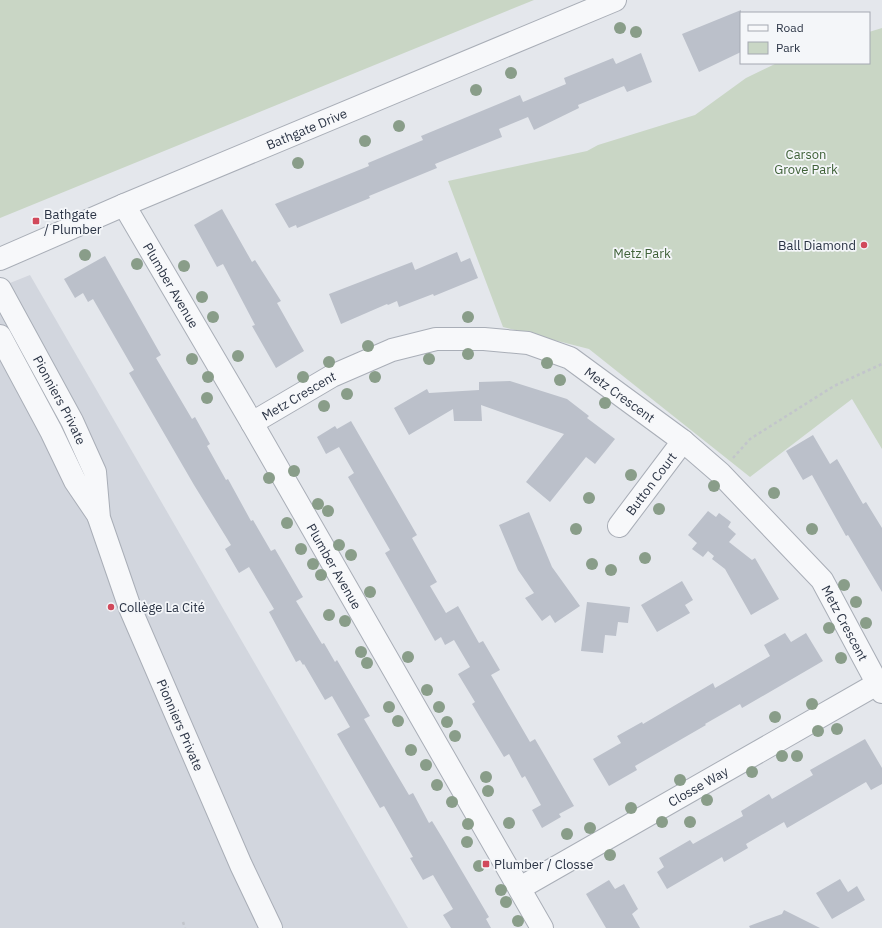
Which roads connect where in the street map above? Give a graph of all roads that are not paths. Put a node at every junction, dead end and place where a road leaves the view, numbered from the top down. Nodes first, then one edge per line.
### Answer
1 (615, 0) edge
2 (124, 205) junction
3 (0, 259) edge
4 (0, 289) edge
5 (0, 336) edge
6 (252, 423) junction
7 (683, 441) junction
8 (99, 518) junction
9 (619, 526) dead end
10 (880, 688) edge
11 (520, 888) junction
12 (271, 928) edge
13 (542, 928) edge

1 - 2 street, Bathgate Drive
2 - 3 street, Bathgate Drive
2 - 6 street, Plumber Avenue
4 - 8 street, Pionniers Private
5 - 8 street, Pionniers Private
6 - 7 street, Metz Crescent
6 - 11 street, Plumber Avenue
7 - 9 street, Button Court
7 - 10 street, Metz Crescent
8 - 12 street, Pionniers Private
10 - 11 street, Closse Way
11 - 13 street, Plumber Avenue

